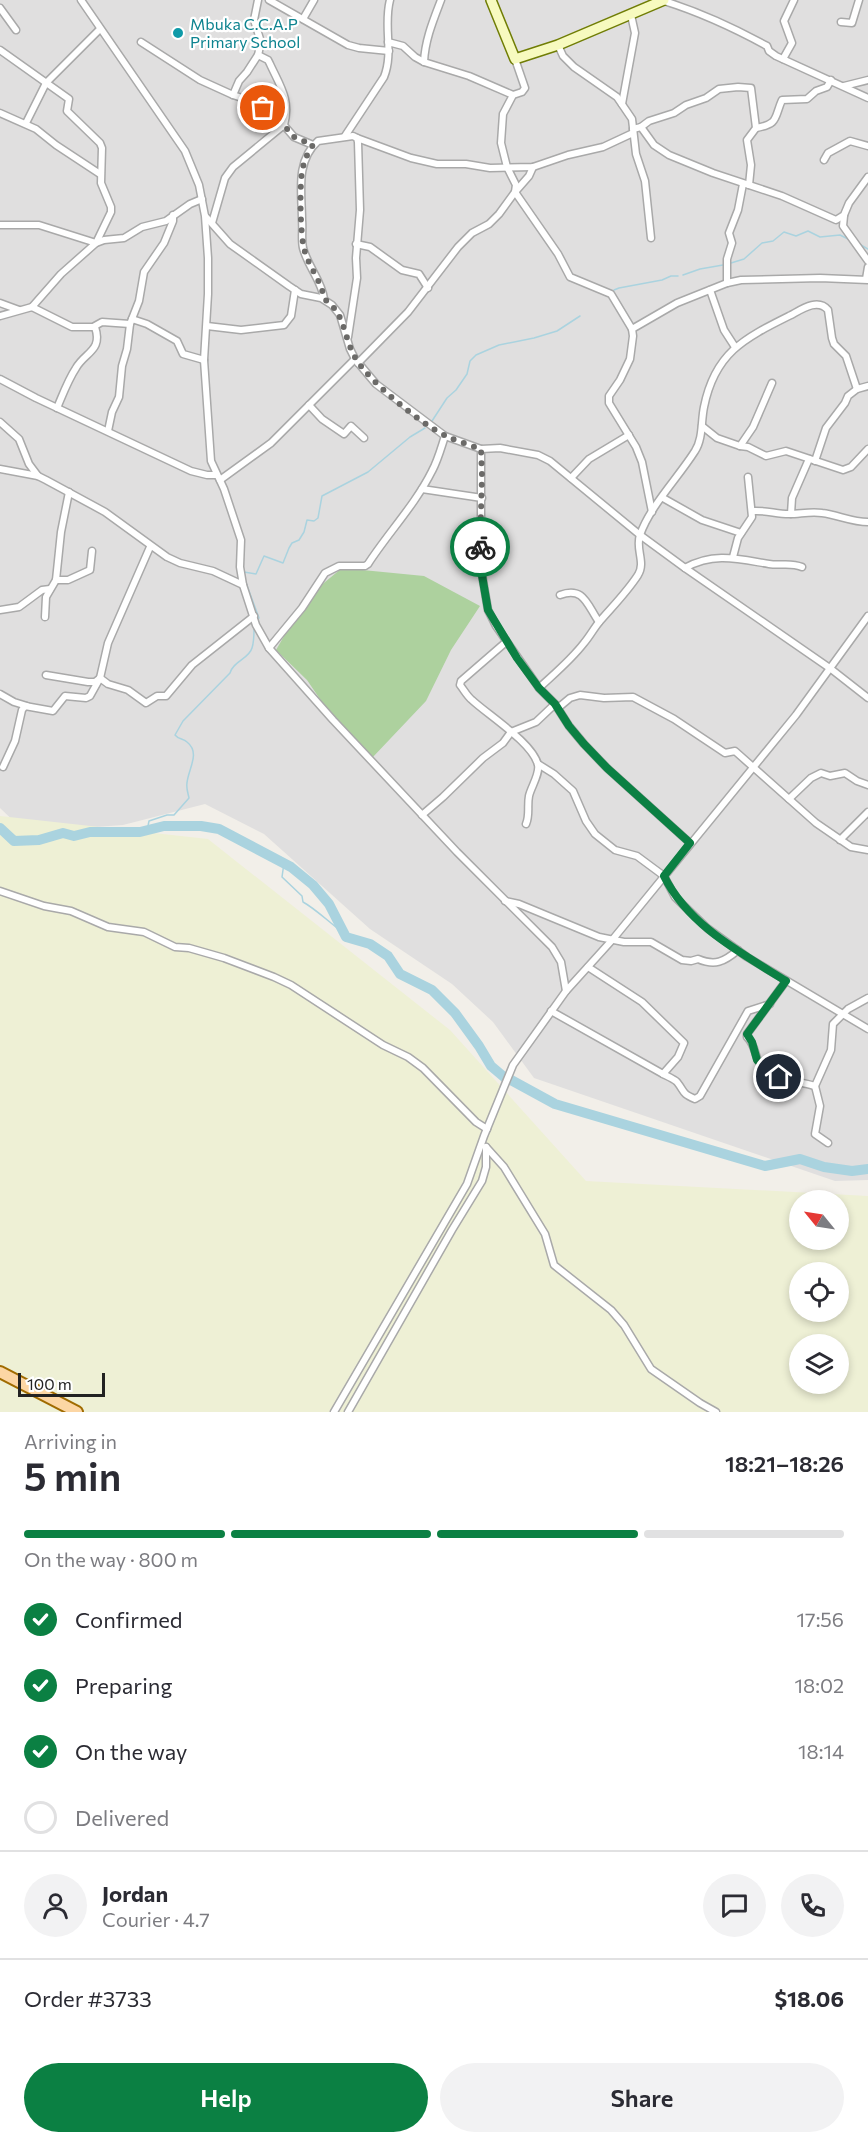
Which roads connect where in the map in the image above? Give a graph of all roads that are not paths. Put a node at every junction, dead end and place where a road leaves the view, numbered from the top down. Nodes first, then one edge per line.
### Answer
1 (81, 0) edge
2 (258, 0) edge
3 (269, 0) edge
4 (314, 0) edge
5 (390, 0) edge
6 (441, 0) edge
7 (491, 0) edge
8 (664, 0) edge
9 (794, 0) edge
10 (859, 0) edge
11 (0, 8) edge
12 (631, 15) junction
13 (303, 20) junction
14 (841, 22) dead end
15 (100, 29) junction
16 (16, 30) dead end
17 (141, 42) dead end
18 (388, 42) junction
19 (558, 45) junction
20 (0, 50) edge
21 (389, 51) junction
22 (258, 55) junction
23 (515, 59) junction
24 (783, 59) junction
25 (424, 62) junction
26 (831, 80) junction
27 (868, 80) edge
28 (46, 83) junction
29 (843, 86) junction
30 (233, 95) junction
31 (513, 95) junction
32 (868, 98) edge
33 (622, 104) junction
34 (0, 113) edge
35 (26, 123) junction
36 (284, 125) junction
37 (641, 127) junction
38 (756, 128) junction
39 (633, 131) junction
40 (345, 136) junction
41 (357, 138) junction
42 (313, 145) junction
43 (868, 146) edge
44 (824, 160) dead end
45 (507, 166) junction
46 (533, 167) junction
47 (100, 174) junction
48 (868, 177) edge
49 (746, 185) junction
50 (515, 192) junction
51 (202, 199) junction
52 (173, 215) junction
53 (844, 215) junction
54 (206, 216) junction
55 (212, 223) junction
56 (0, 225) edge
57 (651, 238) dead end
58 (96, 243) junction
59 (356, 244) junction
60 (868, 261) edge
61 (868, 267) edge
62 (867, 280) edge
63 (727, 283) junction
64 (428, 288) junction
65 (295, 290) junction
66 (710, 290) junction
67 (324, 299) junction
68 (0, 303) edge
69 (32, 307) junction
70 (20, 310) junction
71 (0, 316) edge
72 (131, 322) junction
73 (207, 326) junction
74 (95, 327) junction
75 (632, 328) junction
76 (348, 341) junction
77 (735, 347) junction
78 (204, 360) junction
79 (357, 361) junction
80 (0, 379) edge
81 (772, 383) dead end
82 (868, 386) edge
83 (857, 389) junction
84 (309, 405) junction
85 (57, 408) junction
86 (0, 422) edge
87 (702, 426) junction
88 (108, 431) junction
89 (629, 435) junction
90 (445, 436) junction
91 (364, 438) dead end
92 (740, 446) junction
93 (481, 449) junction
94 (868, 449) edge
95 (812, 460) junction
96 (0, 469) edge
97 (38, 476) junction
98 (748, 477) dead end
99 (218, 478) junction
100 (571, 478) junction
101 (422, 489) junction
102 (69, 492) junction
103 (482, 498) junction
104 (663, 498) junction
105 (752, 511) junction
106 (652, 512) junction
107 (791, 514) junction
108 (868, 522) edge
109 (741, 533) junction
110 (640, 535) junction
111 (150, 547) junction
112 (92, 551) dead end
113 (733, 557) junction
114 (802, 567) dead end
115 (685, 568) junction
116 (56, 580) junction
117 (243, 585) junction
118 (50, 589) junction
119 (560, 595) dead end
120 (0, 610) edge
121 (254, 616) junction
122 (868, 616) edge
123 (45, 617) dead end
124 (599, 622) junction
125 (506, 642) junction
126 (270, 648) junction
127 (831, 669) junction
128 (46, 675) dead end
129 (100, 678) junction
130 (539, 688) junction
131 (0, 694) edge
132 (868, 698) edge
133 (27, 706) junction
134 (556, 706) junction
135 (511, 732) junction
136 (538, 764) junction
137 (3, 767) dead end
138 (754, 767) junction
139 (868, 785) edge
140 (789, 799) junction
141 (868, 812) edge
142 (422, 815) junction
143 (526, 824) dead end
144 (840, 840) junction
145 (690, 843) junction
146 (868, 850) edge
147 (664, 876) junction
148 (0, 891) edge
149 (504, 901) junction
150 (614, 939) junction
151 (738, 950) junction
152 (588, 967) junction
153 (786, 981) junction
154 (566, 991) junction
155 (868, 998) edge
156 (770, 1004) junction
157 (551, 1011) junction
158 (843, 1014) junction
159 (868, 1029) edge
160 (663, 1074) junction
161 (815, 1086) junction
162 (487, 1129) junction
163 (484, 1136) junction
164 (828, 1143) dead end
165 (486, 1147) junction
166 (0, 1372) edge
167 (77, 1412) edge
168 (334, 1412) edge
169 (348, 1412) edge
170 (716, 1412) edge

1 - 15 street
2 - 22 street
3 - 13 street
4 - 13 street
5 - 18 street
6 - 25 street
7 - 23 street
8 - 12 street
8 - 24 street
9 - 24 street
10 - 14 street
11 - 16 street
12 - 19 street
12 - 33 street
13 - 21 street
15 - 28 street
15 - 51 street
17 - 30 street
18 - 21 street
18 - 25 street
19 - 23 street
19 - 33 street
20 - 28 street
21 - 40 street
22 - 30 street
22 - 36 street
23 - 31 street
24 - 26 street
25 - 31 street
26 - 29 street
26 - 38 street
27 - 29 street
28 - 35 street
28 - 47 street
29 - 32 street
30 - 36 street
31 - 45 street
33 - 39 street
34 - 35 street
35 - 47 street
36 - 42 street
36 - 55 street
37 - 38 street
37 - 39 street
37 - 49 street
38 - 49 street
39 - 46 street
39 - 57 street
40 - 41 street
40 - 42 street
41 - 45 street
41 - 59 street
42 - 67 street
43 - 44 street
45 - 46 street
45 - 50 street
46 - 50 street
47 - 58 street
48 - 53 street
49 - 53 street
49 - 63 street
50 - 64 street
50 - 75 street
51 - 52 street
51 - 54 street
52 - 58 street
52 - 72 street
53 - 60 street
54 - 55 street
54 - 73 street
55 - 65 street
56 - 58 street
58 - 69 street
59 - 64 street
59 - 76 street
61 - 62 street
62 - 63 street
63 - 66 street
64 - 79 street
65 - 67 street
65 - 73 street
66 - 75 street
66 - 77 street
67 - 76 street
68 - 70 street
69 - 70 street
69 - 74 street
70 - 71 street
72 - 74 street
72 - 78 street
72 - 88 street
73 - 78 street
74 - 85 street
75 - 89 street
76 - 79 street
77 - 83 street
77 - 87 street
78 - 99 street
79 - 84 street
79 - 90 street
80 - 85 street
81 - 92 street
82 - 83 street
83 - 95 street
84 - 91 street
84 - 99 street
85 - 88 street
86 - 97 street
87 - 92 street
87 - 104 street
88 - 99 street
89 - 100 street
89 - 106 street
90 - 93 street
90 - 101 street
92 - 95 street
93 - 100 street
93 - 103 street
94 - 95 street
95 - 107 street
96 - 97 street
97 - 102 street
98 - 105 street
99 - 117 street
100 - 110 street
101 - 103 street
101 - 126 street
102 - 111 street
102 - 116 street
103 - 125 street
104 - 106 street
104 - 109 street
105 - 107 street
105 - 109 street
106 - 110 street
107 - 108 street
109 - 113 street
110 - 115 street
110 - 124 street
111 - 117 street
111 - 129 street
112 - 116 street
113 - 114 street
113 - 115 street
115 - 127 street
116 - 118 street
117 - 121 street
118 - 120 street
118 - 123 street
119 - 124 street
121 - 126 street
121 - 129 street
122 - 127 street
124 - 130 street
125 - 130 street
125 - 135 street
126 - 142 street
127 - 132 street
127 - 138 street
128 - 129 street
129 - 133 street
130 - 134 street
131 - 133 street
133 - 137 street
134 - 135 street
134 - 138 street
134 - 145 street
135 - 136 street
135 - 142 street
136 - 143 street
136 - 147 street
138 - 140 street
138 - 145 street
139 - 140 street
140 - 144 street
141 - 144 street
142 - 149 street
144 - 146 street
145 - 147 street
147 - 150 street
147 - 151 street
148 - 162 street
149 - 150 street
149 - 154 street
150 - 151 street
150 - 152 street
151 - 153 street
152 - 154 street
152 - 160 street
153 - 156 street
153 - 158 street
154 - 157 street
155 - 158 street
156 - 160 street
156 - 161 street
157 - 160 street
157 - 162 street
158 - 159 street
158 - 161 street
161 - 164 street
162 - 163 street
163 - 165 street
163 - 168 street
165 - 169 street
165 - 170 street
166 - 167 main road

